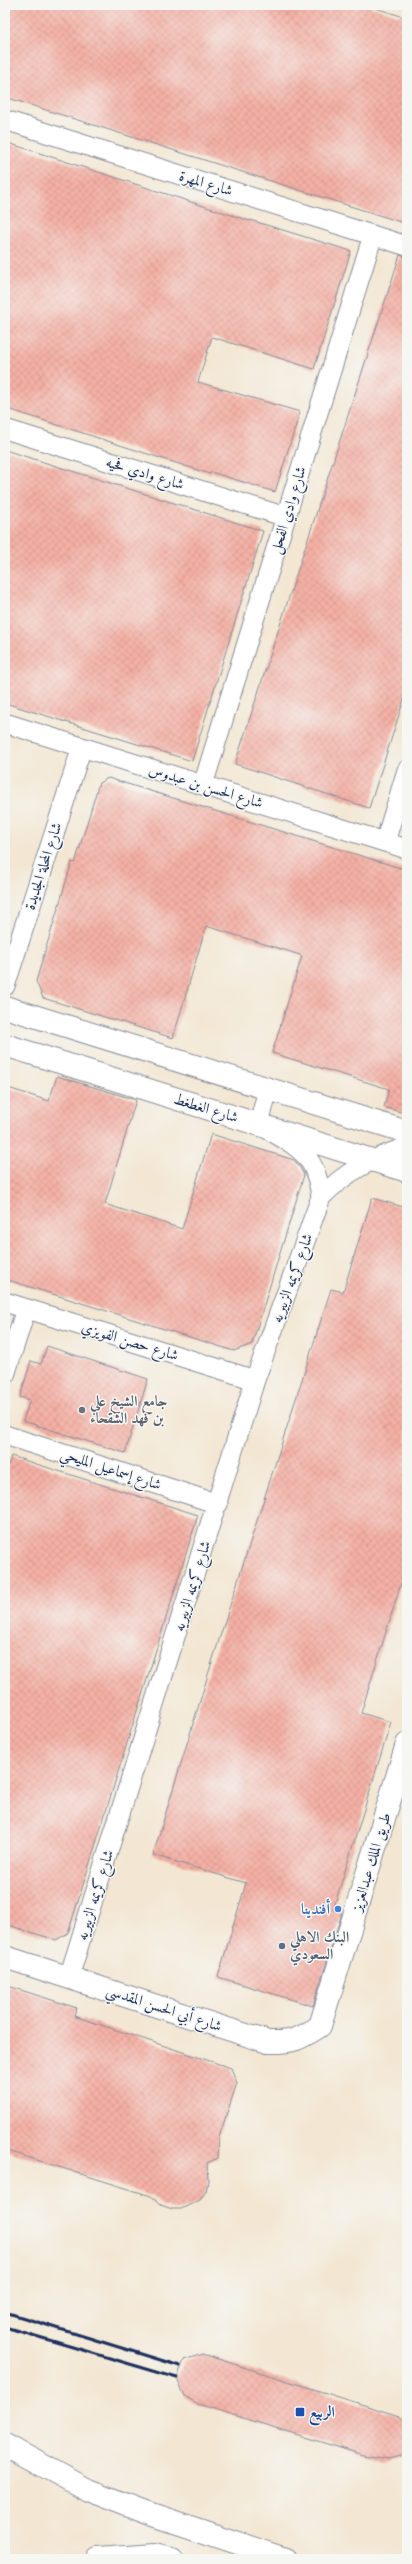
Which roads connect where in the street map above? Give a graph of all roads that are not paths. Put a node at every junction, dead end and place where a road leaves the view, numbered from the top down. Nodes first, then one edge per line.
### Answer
1 (5, 120) edge
2 (373, 236) junction
3 (407, 246) edge
4 (5, 429) edge
5 (286, 517) junction
6 (5, 723) edge
7 (82, 747) junction
8 (407, 770) edge
9 (203, 785) junction
10 (385, 842) junction
11 (407, 849) edge
12 (5, 986) edge
13 (5, 1007) edge
14 (5, 1045) edge
15 (268, 1089) junction
16 (259, 1124) junction
17 (407, 1132) edge
18 (407, 1147) edge
19 (372, 1159) junction
20 (407, 1171) edge
21 (320, 1197) junction
22 (5, 1302) edge
23 (26, 1309) junction
24 (5, 1375) edge
25 (255, 1380) junction
26 (5, 1434) edge
27 (218, 1504) junction
28 (407, 1744) edge
29 (5, 1957) edge
30 (69, 1977) junction
31 (320, 2026) joint
32 (5, 2445) edge
33 (98, 2559) edge
34 (172, 2559) edge
35 (285, 2559) edge

1 - 2 street, شارع المهرة
2 - 3 street, شارع المهرة
2 - 5 street, شارع وادي الفحل
4 - 5 street, شارع وادي فحيه
5 - 9 street, شارع وادي الفحل
6 - 7 street, شارع الحسن بن عبدوس
7 - 9 street, شارع الحسن بن عبدوس
7 - 12 street, شارع المحلة الجديدة
8 - 10 street
9 - 10 street, شارع الحسن بن عبدوس
10 - 11 street, شارع الحسن بن عبدوس
13 - 15 main road
14 - 16 main road, شارع الغطغط
15 - 16 street
15 - 17 main road
16 - 19 main road, شارع الغطغط
16 - 21 street
18 - 19 street, شارع كريمه الزبيريه
19 - 20 main road, شارع الغطغط
19 - 21 street, شارع كريمه الزبيريه
21 - 25 street, شارع كريمه الزبيريه
22 - 23 street, شارع حصن الفويزي
23 - 24 street
23 - 25 street, شارع حصن الفويزي
25 - 27 street, شارع كريمه الزبيريه
26 - 27 street, شارع إسماعيل المليحي
27 - 30 street, شارع كريمه الزبيريه
28 - 31 main road, طريق الملك عبدالعزيز
29 - 30 main road, شارع أبي الحسن المقدسي
30 - 31 main road, شارع أبي الحسن المقدسي
32 - 35 main road
33 - 34 main road

